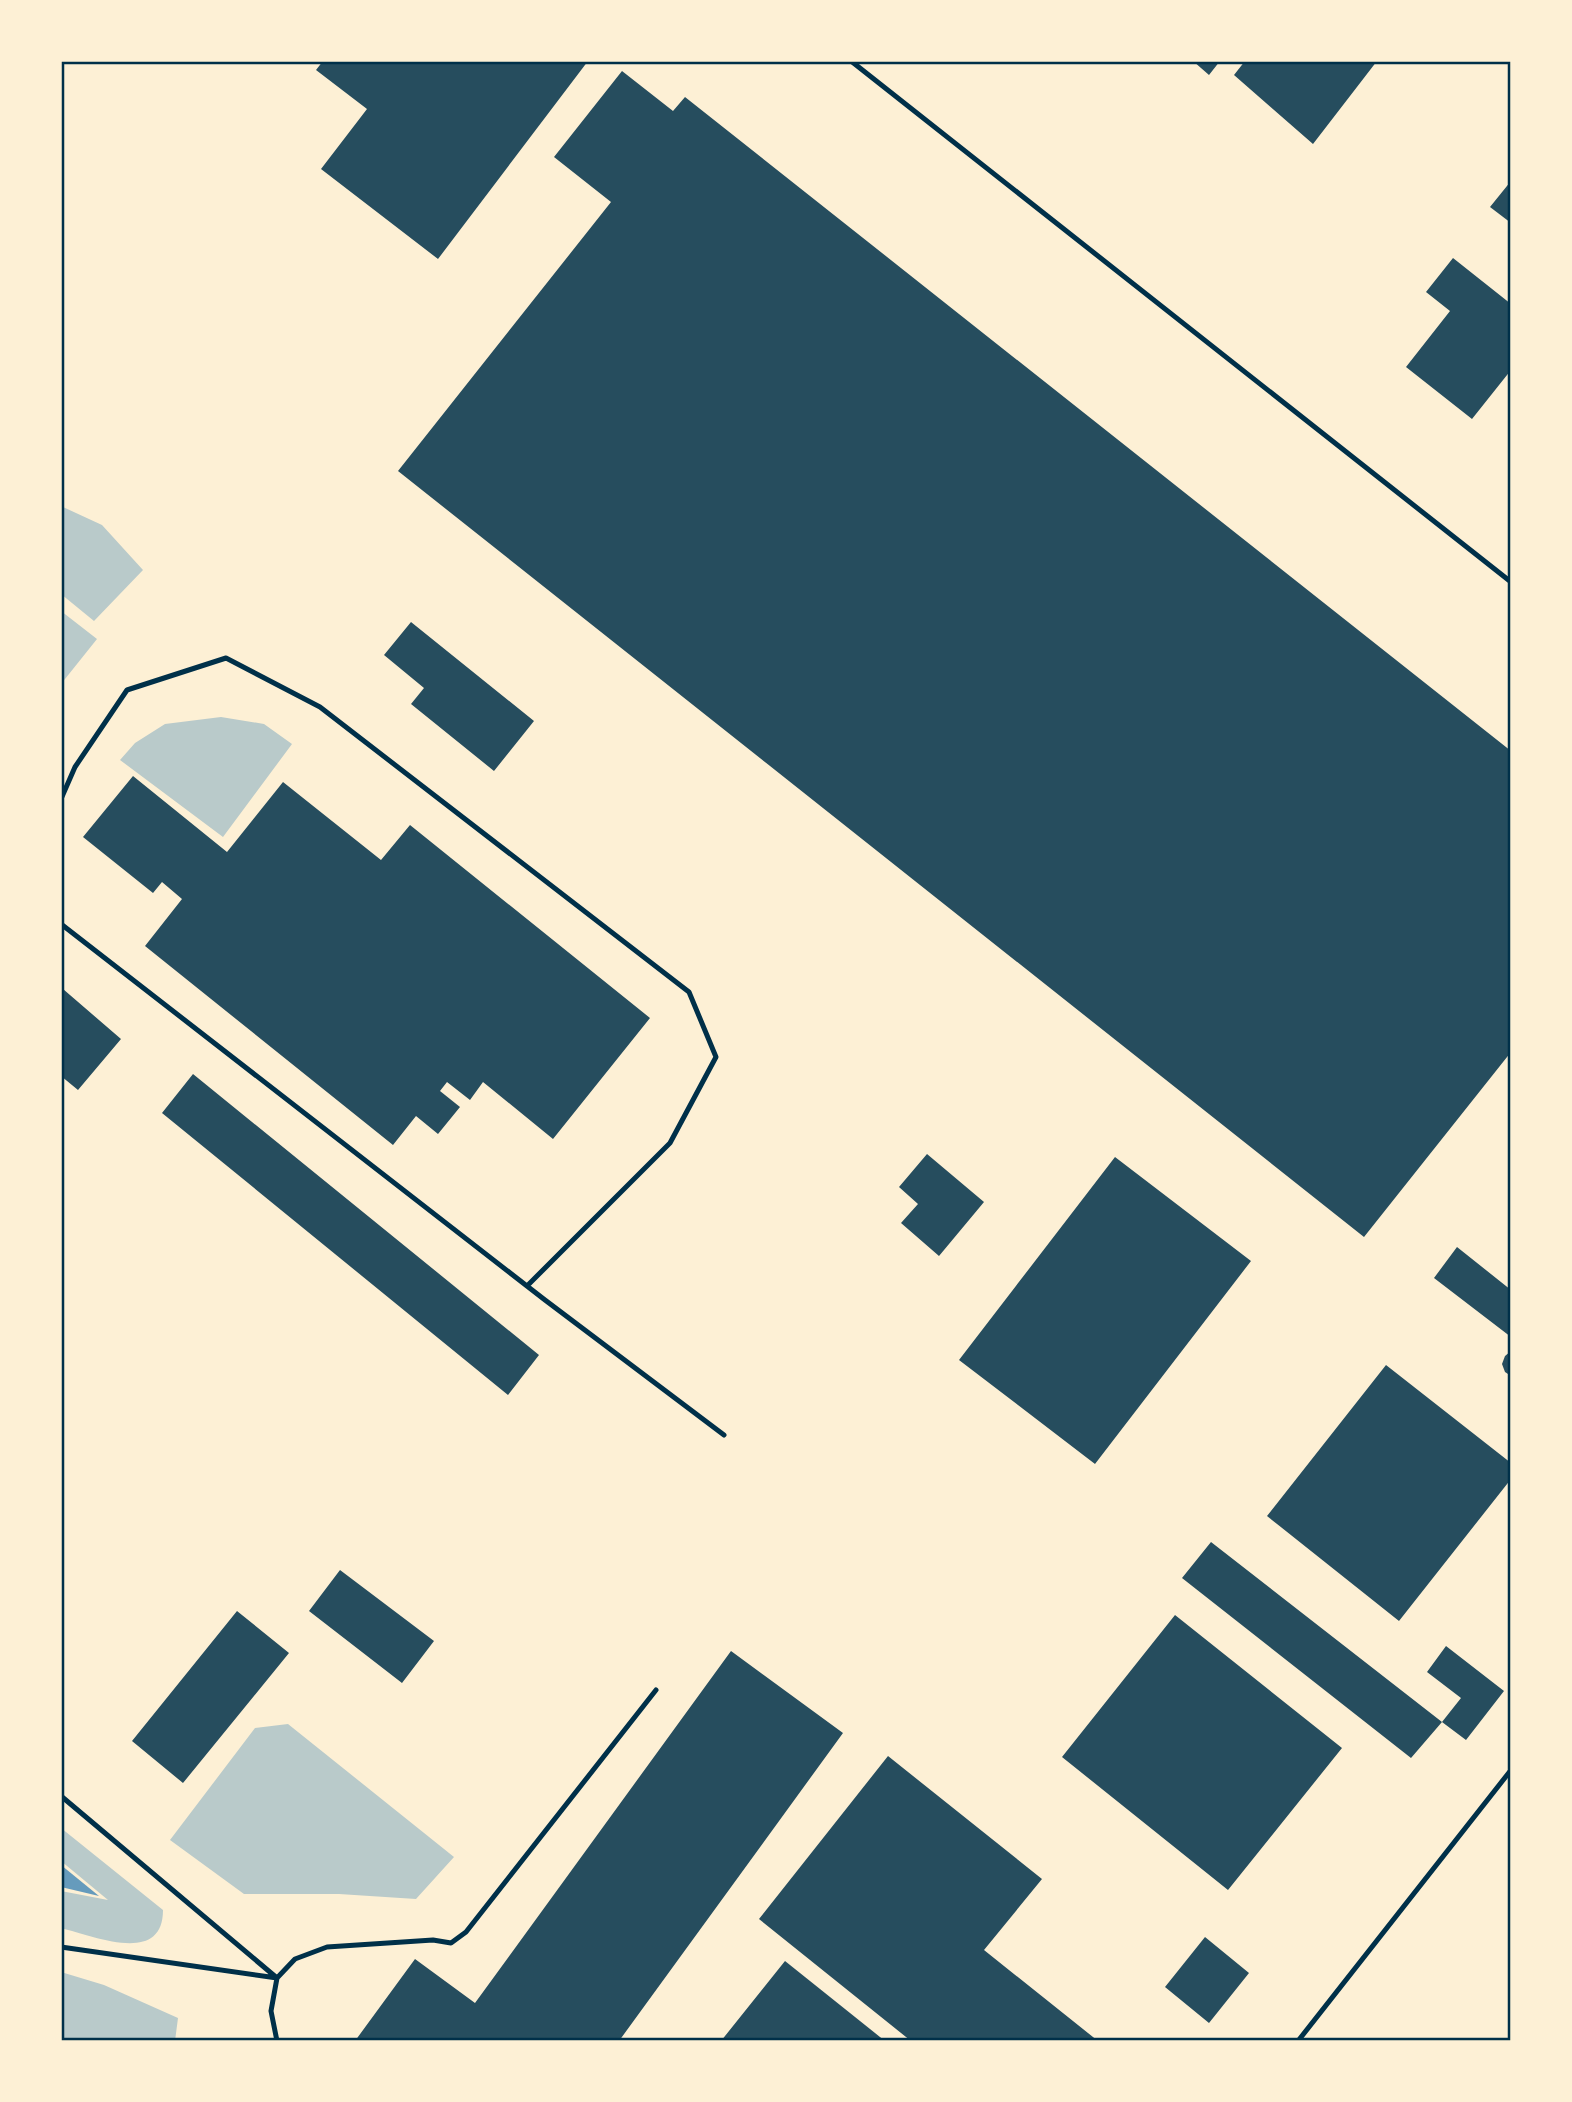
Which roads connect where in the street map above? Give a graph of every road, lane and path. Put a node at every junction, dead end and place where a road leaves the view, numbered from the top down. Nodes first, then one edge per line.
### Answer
1 (851, 61) edge
2 (1511, 582) edge
3 (61, 799) edge
4 (61, 923) edge
5 (527, 1286) junction
6 (724, 1435) dead end
7 (656, 1690) dead end
8 (1511, 1770) edge
9 (61, 1796) edge
10 (61, 1947) edge
11 (277, 1978) junction
12 (277, 2041) edge
13 (1298, 2041) edge

1 - 2 lane
3 - 5 lane
4 - 5 lane
5 - 6 lane
7 - 11 lane
8 - 13 lane
9 - 11 lane
10 - 11 lane
11 - 12 lane

